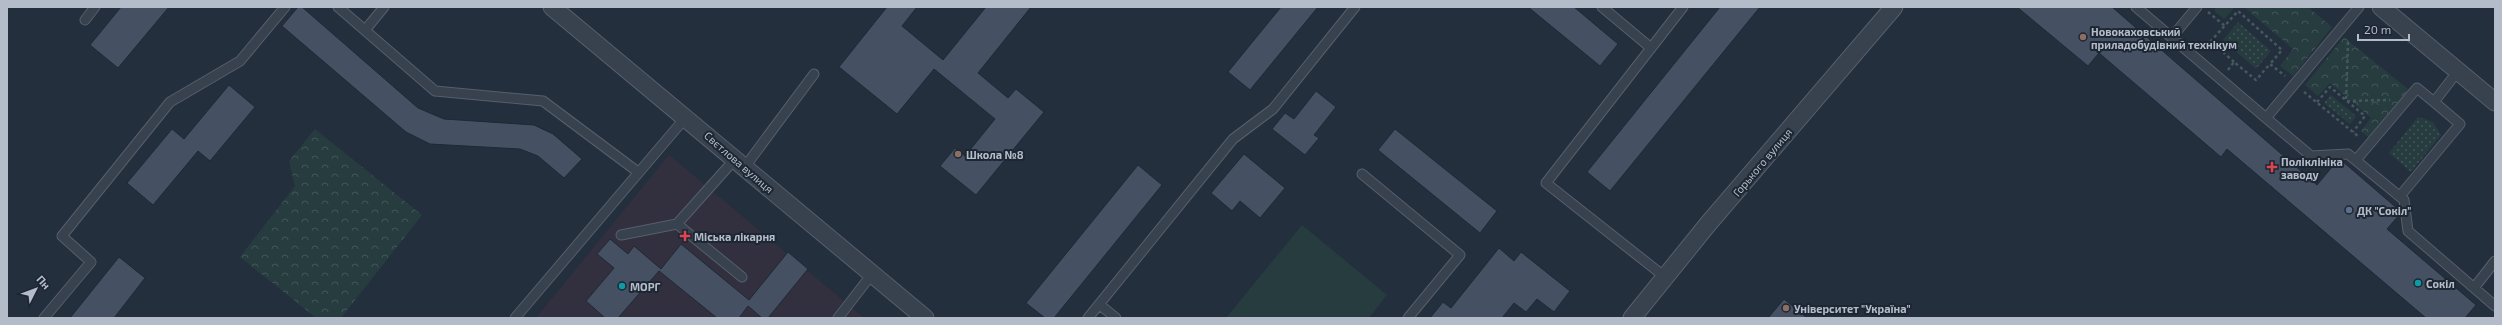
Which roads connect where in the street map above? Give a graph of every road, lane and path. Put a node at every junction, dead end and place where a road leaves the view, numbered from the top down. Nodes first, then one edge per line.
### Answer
1 (95, 7) edge
2 (285, 7) edge
3 (338, 7) edge
4 (384, 7) edge
5 (552, 7) edge
6 (1355, 7) edge
7 (1602, 7) edge
8 (1683, 7) edge
9 (1894, 7) edge
10 (2136, 7) edge
11 (2197, 7) edge
12 (2202, 7) edge
13 (2359, 7) edge
14 (2381, 7) edge
15 (84, 20) dead end
16 (2224, 26) junction
17 (366, 29) junction
18 (2172, 37) junction
19 (2348, 39) dead end
20 (1651, 48) junction
21 (2234, 62) junction
22 (2270, 64) junction
23 (2458, 71) junction
24 (814, 74) dead end
25 (2220, 78) junction
26 (2294, 84) junction
27 (2407, 100) junction
28 (2346, 101) junction
29 (2434, 102) junction
30 (2495, 102) edge
31 (2317, 103) junction
32 (686, 117) junction
33 (2266, 118) junction
34 (2353, 132) junction
35 (2368, 145) junction
36 (2356, 160) junction
37 (739, 164) junction
38 (638, 172) junction
39 (1362, 174) dead end
40 (2400, 196) junction
41 (677, 224) junction
42 (621, 235) dead end
43 (2495, 261) edge
44 (872, 274) junction
45 (742, 277) dead end
46 (1665, 277) junction
47 (2474, 288) junction
48 (1100, 305) junction
49 (2495, 306) edge
50 (44, 318) edge
51 (515, 318) edge
52 (838, 318) edge
53 (925, 318) edge
54 (1088, 318) edge
55 (1116, 318) edge
56 (1408, 318) edge
57 (1632, 318) edge

1 - 15 lane
2 - 50 lane
3 - 17 lane
4 - 17 lane
5 - 32 street, Свєтлова вулиця
6 - 48 lane
7 - 20 lane
8 - 20 lane
9 - 46 street, Горького вулиця
10 - 18 lane
11 - 18 lane
12 - 16 path
13 - 26 lane
14 - 23 street
16 - 21 path
16 - 22 path
17 - 38 lane
18 - 25 lane
19 - 28 path
20 - 46 lane
21 - 22 path
21 - 25 path
22 - 26 path
23 - 29 lane
23 - 30 street
24 - 37 lane
25 - 33 lane
26 - 31 path
26 - 33 lane
27 - 28 path
27 - 29 lane
27 - 35 lane
28 - 31 path
28 - 34 path
29 - 40 lane
31 - 34 path
32 - 37 street, Свєтлова вулиця
32 - 38 lane
33 - 36 lane
34 - 35 path
35 - 36 lane
36 - 40 lane
37 - 41 lane
37 - 44 street, Свєтлова вулиця
38 - 51 lane
39 - 56 lane
40 - 47 lane
41 - 42 lane
41 - 45 lane
43 - 47 lane
44 - 52 lane
44 - 53 street, Свєтлова вулиця
46 - 57 street, Горького вулиця
47 - 49 lane
48 - 54 lane
48 - 55 lane

